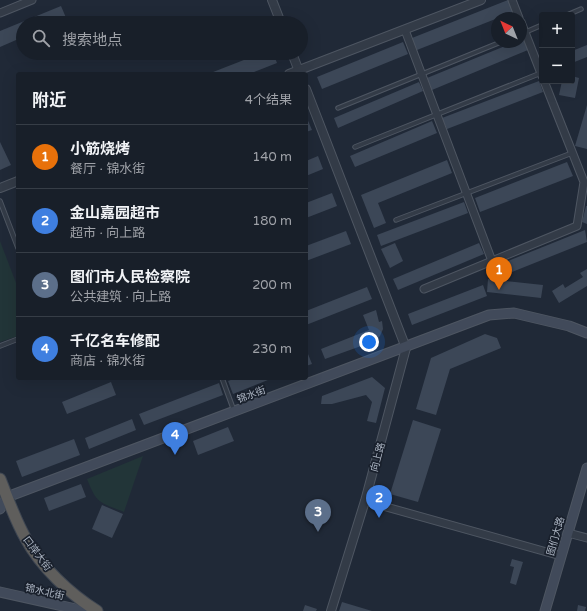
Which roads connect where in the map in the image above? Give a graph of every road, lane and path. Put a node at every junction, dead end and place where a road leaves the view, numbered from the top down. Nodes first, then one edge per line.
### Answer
1 (32, 0) edge
2 (272, 0) edge
3 (481, 0) edge
4 (512, 0) edge
5 (581, 9) dead end
6 (517, 12) edge
7 (574, 12) edge
8 (0, 13) edge
9 (278, 16) edge
10 (539, 26) edge
11 (405, 30) junction
12 (527, 31) edge
13 (527, 42) edge
14 (491, 46) edge
15 (295, 60) edge
16 (539, 68) edge
17 (299, 72) edge
18 (422, 74) junction
19 (539, 75) edge
20 (545, 84) edge
21 (308, 94) edge
22 (338, 108) dead end
23 (437, 114) junction
24 (355, 147) dead end
25 (572, 153) junction
26 (16, 182) edge
27 (0, 188) edge
28 (467, 194) junction
29 (0, 201) edge
30 (396, 220) dead end
31 (16, 243) edge
32 (492, 261) junction
33 (424, 289) dead end
34 (587, 333) edge
35 (16, 340) edge
36 (0, 346) edge
37 (406, 348) junction
38 (223, 380) edge
39 (235, 412) junction
40 (587, 468) edge
41 (0, 479) edge
42 (7, 497) junction
43 (365, 501) junction
44 (0, 509) edge
45 (568, 533) junction
46 (587, 538) edge
47 (561, 556) junction
48 (0, 587) edge
49 (0, 592) edge
50 (14, 595) junction
51 (85, 611) edge
52 (97, 611) edge
53 (331, 611) edge
54 (545, 611) edge

1 - 8 street
2 - 9 street
3 - 11 street
4 - 6 street
5 - 7 lane
10 - 12 lane
11 - 17 street
11 - 18 street
13 - 16 street
14 - 18 lane
15 - 17 street
18 - 22 lane
18 - 23 street
19 - 23 lane
20 - 25 street
21 - 37 street
23 - 24 lane
23 - 28 street
25 - 28 lane
25 - 32 street
26 - 27 street
28 - 30 lane
28 - 32 street
29 - 31 lane
32 - 33 street
34 - 37 main road, 锦水街
35 - 36 lane
37 - 39 main road, 锦水街
37 - 43 street, 向上路
38 - 39 lane
39 - 42 main road, 锦水街
40 - 45 main road, 图们大路
41 - 42 highway, 口岸大街
42 - 44 main road
42 - 52 highway, 口岸大街
43 - 47 street
43 - 53 street, 向上路
45 - 46 street
45 - 47 main road, 图们大路
47 - 54 main road, 图们大路
48 - 50 main road
49 - 50 main road, 锦水北街
50 - 51 main road, 锦水北街

